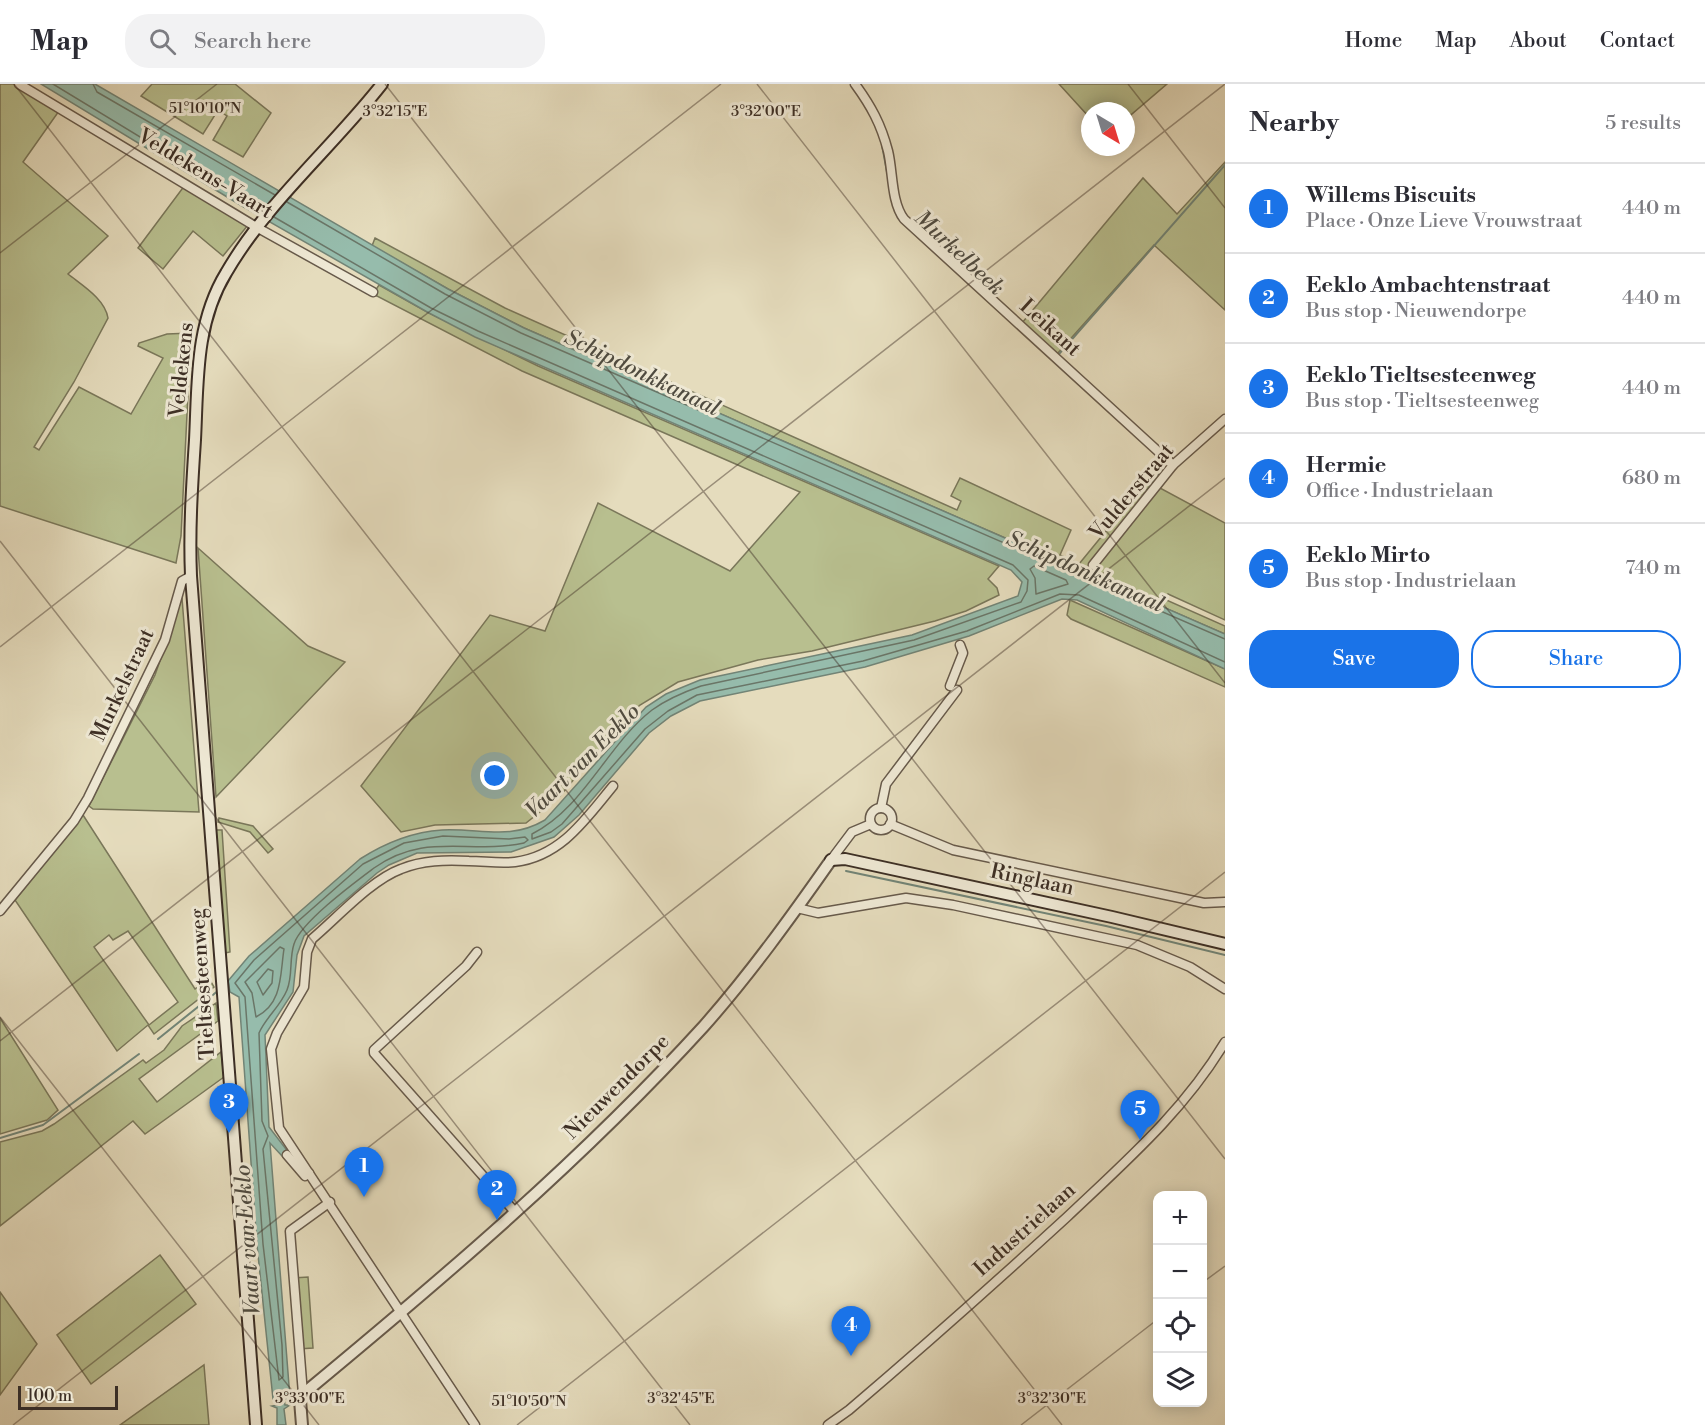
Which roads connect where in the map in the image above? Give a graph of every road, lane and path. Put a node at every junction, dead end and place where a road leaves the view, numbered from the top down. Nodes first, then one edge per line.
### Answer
1 (19, 84) edge
2 (382, 84) edge
3 (855, 84) edge
4 (259, 227) junction
5 (373, 292) dead end
6 (1225, 419) edge
7 (1173, 465) junction
8 (1093, 565) dead end
9 (191, 576) junction
10 (960, 645) dead end
11 (613, 786) dead end
12 (881, 808) junction
13 (871, 824) junction
14 (891, 824) junction
15 (831, 860) junction
16 (1225, 902) edge
17 (797, 908) junction
18 (0, 911) edge
19 (1225, 945) edge
20 (477, 952) dead end
21 (1225, 989) edge
22 (1225, 1042) edge
23 (287, 1155) dead end
24 (309, 1173) junction
25 (330, 1202) junction
26 (515, 1212) junction
27 (401, 1313) junction
28 (303, 1394) junction
29 (256, 1425) edge
30 (302, 1425) edge
31 (475, 1425) edge
32 (828, 1425) edge

1 - 4 street, Veldekens-Vaart
2 - 4 main road, Veldekens
3 - 7 street, Leikant
4 - 5 street, Veldekens-Vaart
4 - 9 main road, Veldekens
6 - 7 street, Vulderstraat
7 - 8 street, Vulderstraat
9 - 18 street, Murkelstraat
9 - 29 main road, Tieltsesteenweg
10 - 12 street
11 - 24 street
12 - 13 street
12 - 14 street
13 - 14 street
13 - 15 street
14 - 16 street
15 - 17 main road, Nieuwendorpe
15 - 19 main road, Ringlaan
17 - 21 street, Ringlaan
17 - 26 main road, Nieuwendorpe
20 - 26 street
22 - 32 street, Industrielaan
23 - 24 street
24 - 25 street
25 - 27 street
25 - 28 street
26 - 27 main road, Nieuwendorpe
27 - 28 main road, Nieuwendorpe
27 - 31 street
28 - 30 main road

